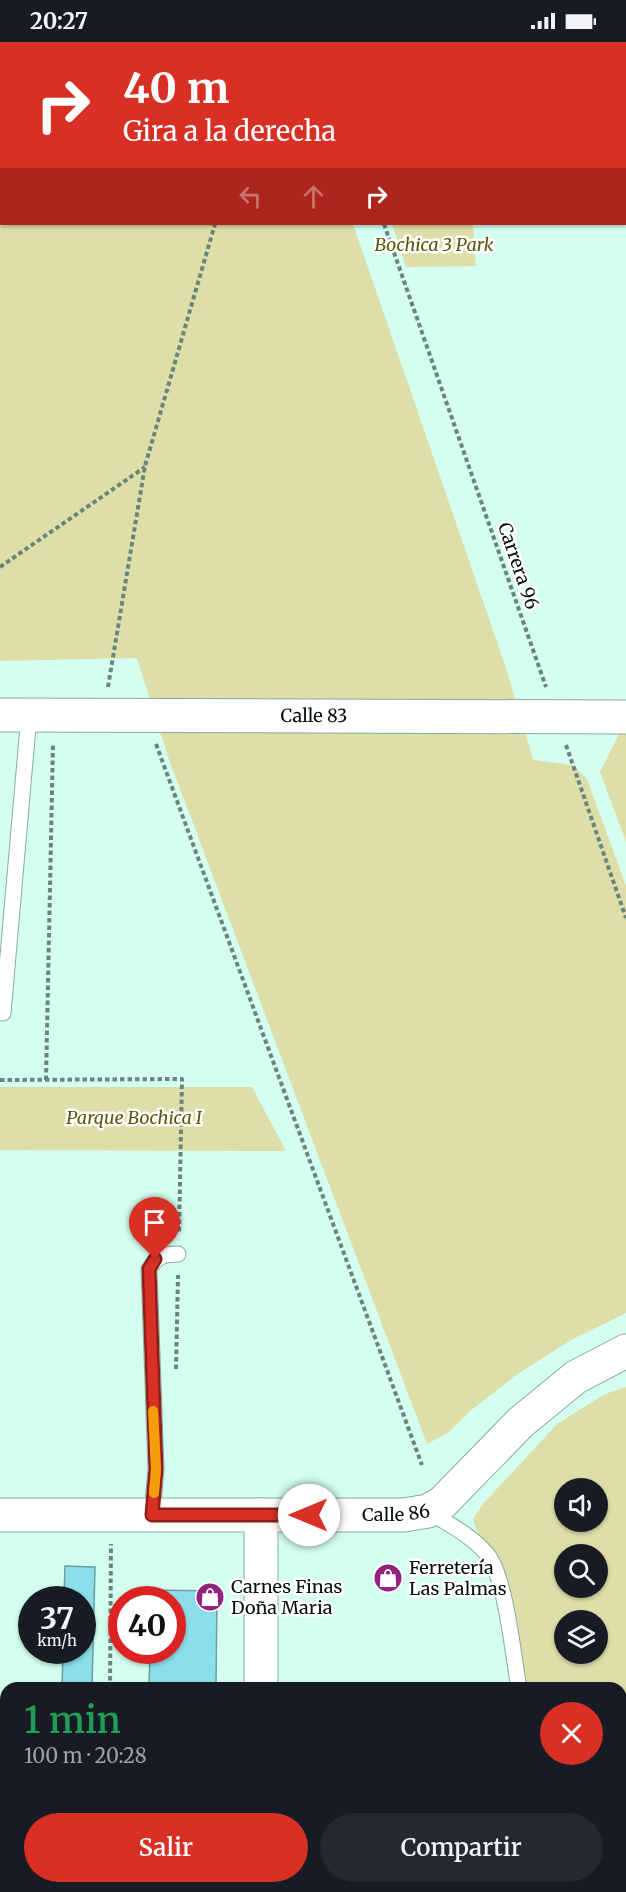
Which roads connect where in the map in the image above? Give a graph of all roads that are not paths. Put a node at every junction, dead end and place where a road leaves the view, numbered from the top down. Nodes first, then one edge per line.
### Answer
1 (28, 715) edge
2 (626, 717) edge
3 (3, 1013) dead end
4 (178, 1254) dead end
5 (626, 1351) edge
6 (428, 1510) junction
7 (0, 1515) edge
8 (152, 1515) junction
9 (261, 1515) junction
10 (261, 1682) edge
11 (518, 1682) edge

1 - 2 street, Calle 83
1 - 3 lane
4 - 8 lane
5 - 6 street, Calle 86
6 - 9 street, Calle 86
6 - 11 lane
7 - 8 street, Calle 86
8 - 9 street, Calle 86
9 - 10 street

